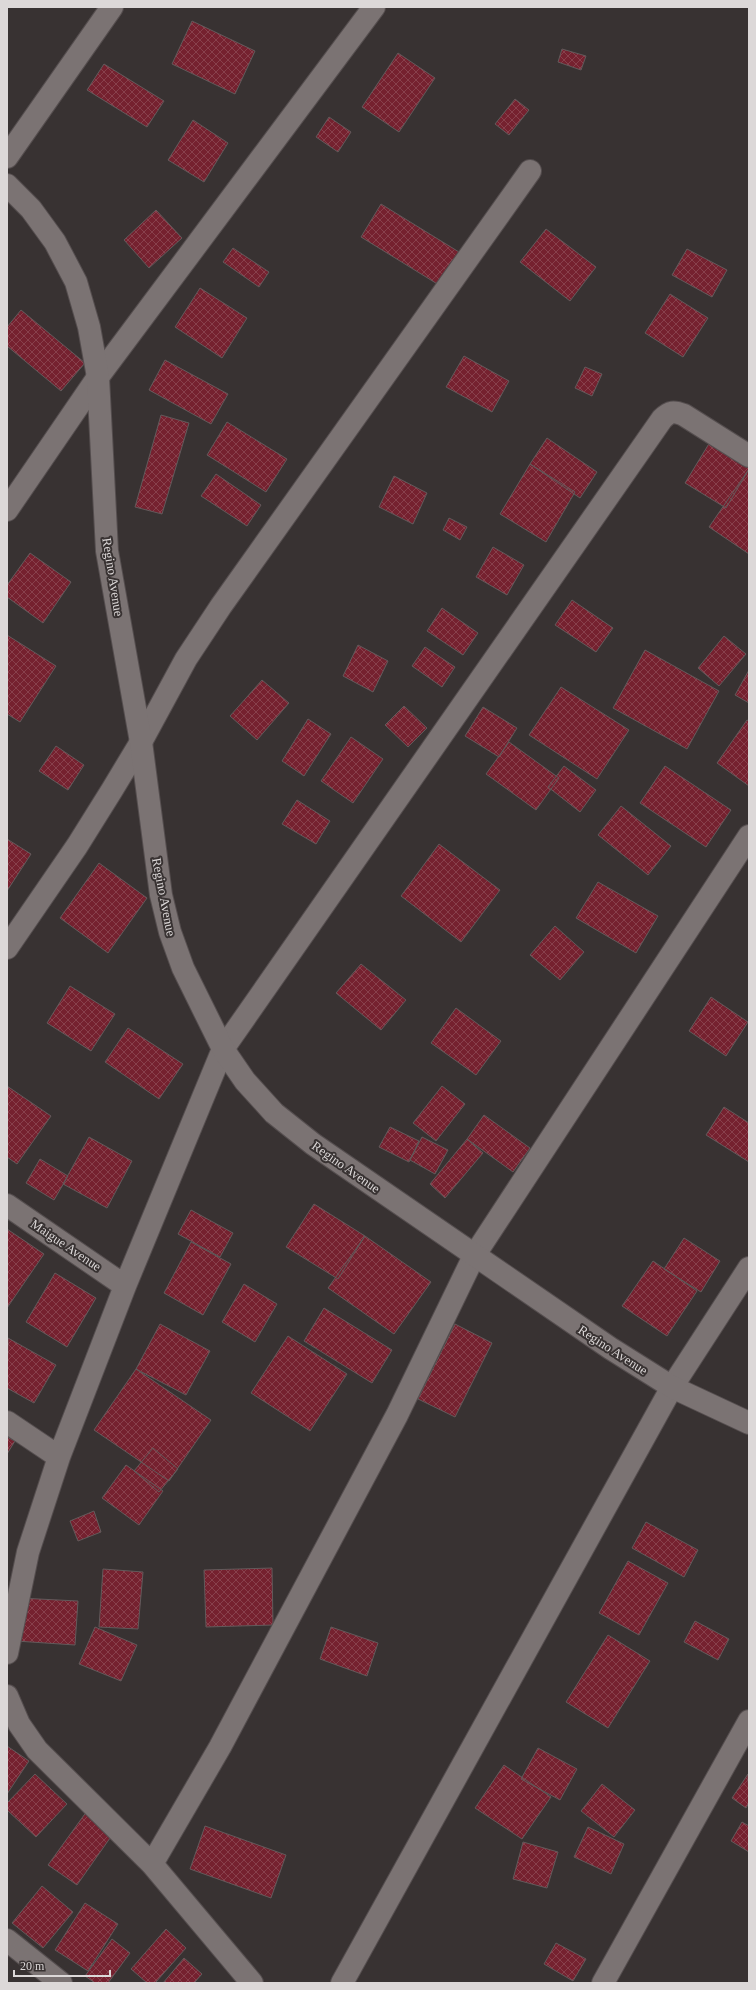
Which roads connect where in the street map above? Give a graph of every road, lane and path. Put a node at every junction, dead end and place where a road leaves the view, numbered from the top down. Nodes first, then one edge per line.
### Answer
1 (112, 7) edge
2 (374, 7) edge
3 (7, 156) edge
4 (530, 171) dead end
5 (7, 185) edge
6 (98, 377) junction
7 (749, 456) edge
8 (7, 510) edge
9 (142, 742) junction
10 (749, 836) edge
11 (7, 948) edge
12 (223, 1049) junction
13 (7, 1205) edge
14 (474, 1256) junction
15 (749, 1268) edge
16 (125, 1286) junction
17 (672, 1387) junction
18 (7, 1422) edge
19 (749, 1424) edge
20 (59, 1456) junction
21 (7, 1653) edge
22 (7, 1692) edge
23 (749, 1721) edge
24 (152, 1864) junction
25 (7, 1940) edge
26 (62, 1983) edge
27 (252, 1983) edge
28 (342, 1983) edge
29 (603, 1983) edge

1 - 3 street
2 - 6 street
4 - 9 street
5 - 6 street, Regino Avenue
6 - 8 street
6 - 9 street, Regino Avenue
7 - 12 street
9 - 11 street
9 - 12 street, Regino Avenue
10 - 14 street
12 - 14 street, Regino Avenue
12 - 16 street
13 - 16 street, Maigue Avenue
14 - 17 street, Regino Avenue
14 - 24 street
15 - 17 street
16 - 20 street
17 - 19 street, Regino Avenue
17 - 28 street
18 - 20 street
20 - 21 street
22 - 24 street
23 - 29 street
24 - 27 street
25 - 26 street

